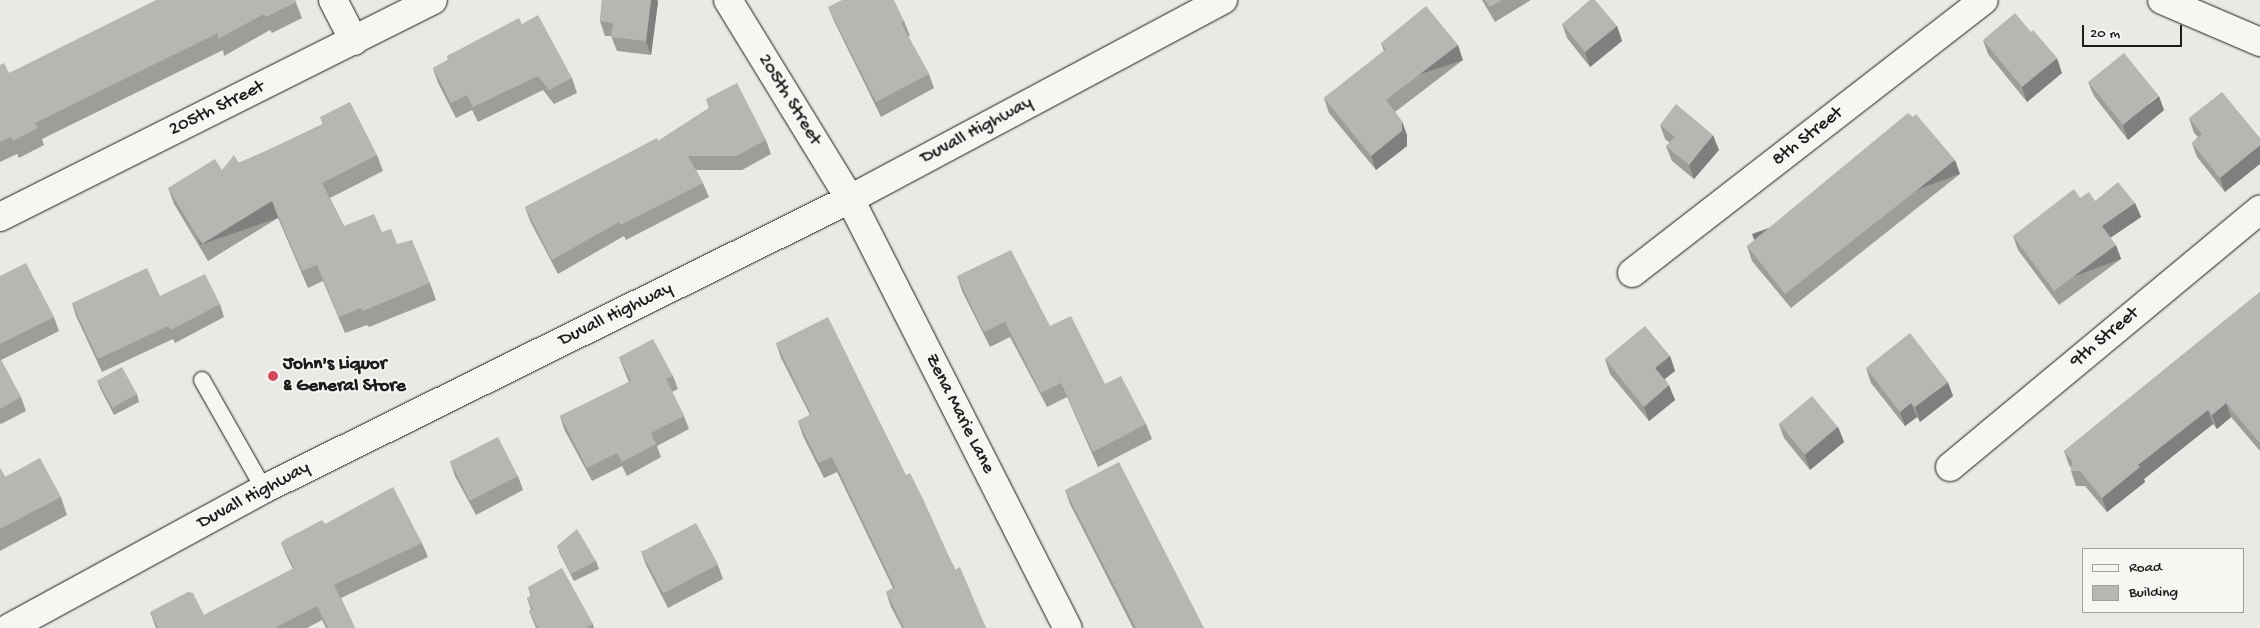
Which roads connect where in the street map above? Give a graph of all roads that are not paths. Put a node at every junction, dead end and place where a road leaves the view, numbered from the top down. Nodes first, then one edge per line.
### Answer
1 (333, 0) edge
2 (433, 0) edge
3 (728, 0) edge
4 (1223, 0) edge
5 (1984, 0) edge
6 (2162, 0) edge
7 (354, 41) junction
8 (2260, 42) edge
9 (850, 199) junction
10 (2260, 210) edge
11 (0, 217) edge
12 (1632, 273) dead end
13 (202, 380) dead end
14 (1950, 467) dead end
15 (264, 489) junction
16 (9, 628) edge
17 (1068, 628) edge

1 - 7 street
2 - 7 street, 205th Street
3 - 9 street, 205th Street
4 - 9 street, Duvall Highway
5 - 12 street, 8th Street
6 - 8 street
7 - 11 street, 205th Street
9 - 15 street, Duvall Highway
9 - 17 street, Zena Marie Lane
10 - 14 street, 9th Street
13 - 15 lane
15 - 16 street, Duvall Highway

